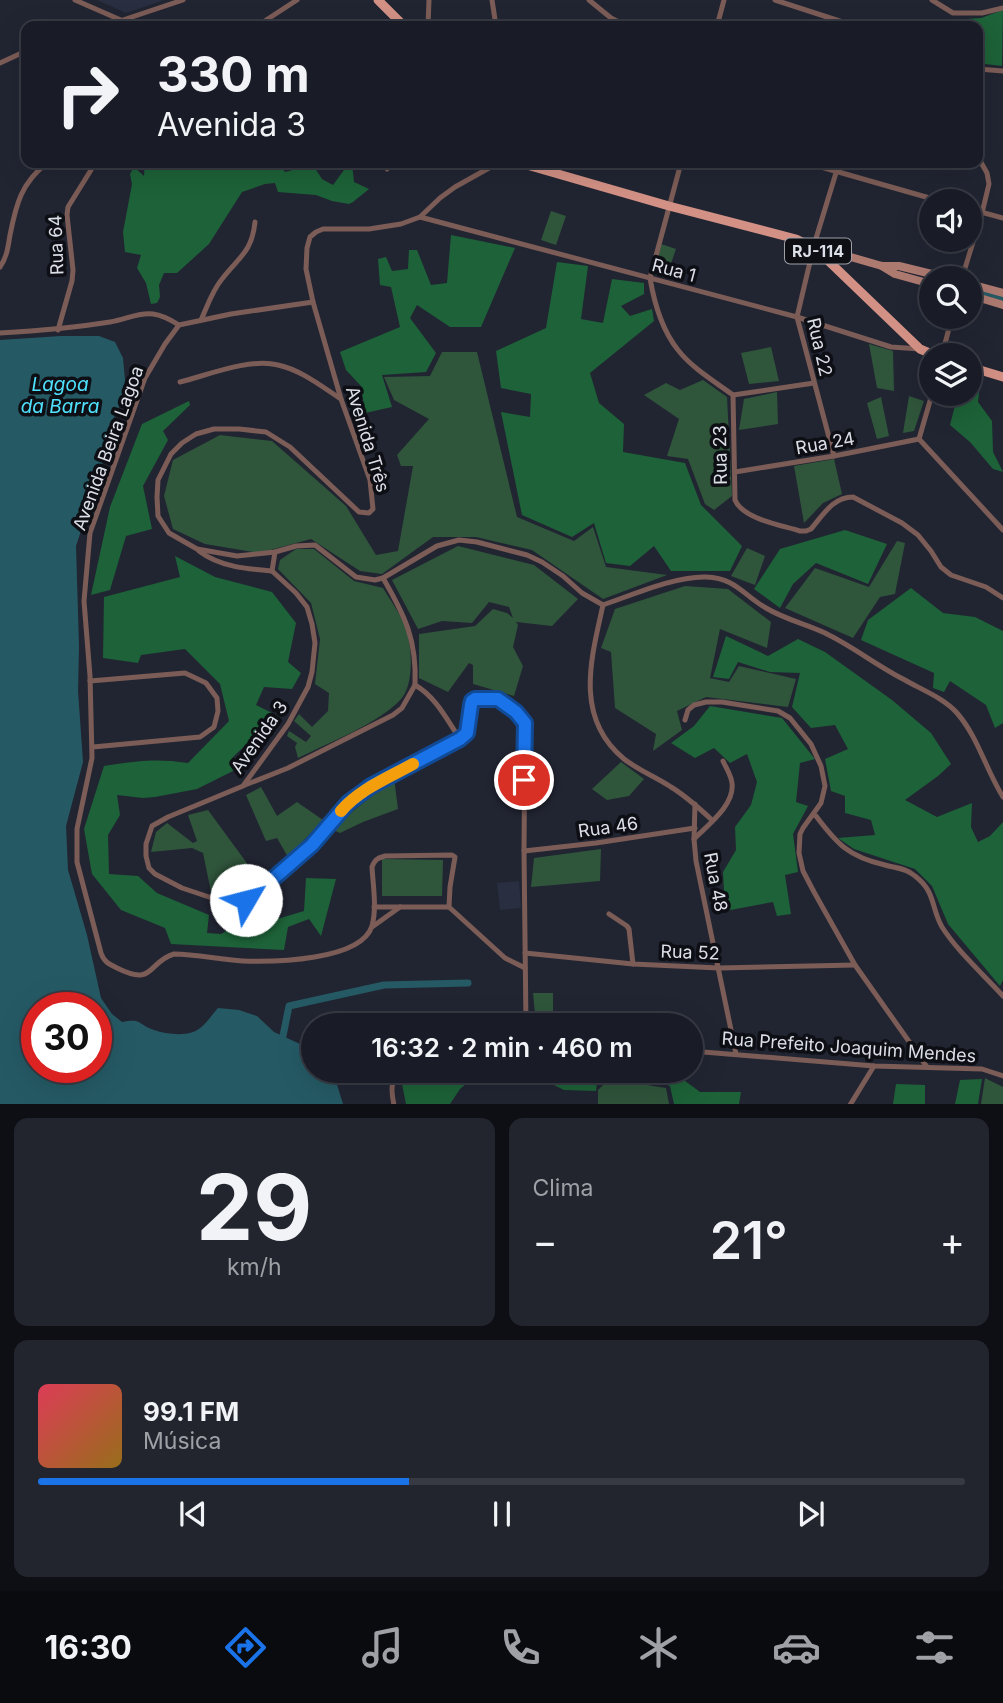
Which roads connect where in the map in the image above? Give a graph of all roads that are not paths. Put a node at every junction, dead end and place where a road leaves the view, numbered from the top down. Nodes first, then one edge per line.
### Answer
1 (75, 0) edge
2 (183, 0) edge
3 (297, 0) edge
4 (378, 0) edge
5 (429, 0) edge
6 (492, 0) edge
7 (589, 0) edge
8 (724, 0) edge
9 (775, 0) edge
10 (932, 0) edge
11 (1003, 8) edge
12 (833, 19) joint
13 (123, 21) joint
14 (265, 21) edge
15 (399, 21) edge
16 (428, 21) edge
17 (495, 21) edge
18 (617, 21) edge
19 (718, 21) edge
20 (839, 21) edge
21 (21, 53) edge
22 (0, 63) edge
23 (983, 71) edge
24 (1003, 71) edge
25 (983, 166) edge
26 (41, 168) edge
27 (91, 168) edge
28 (489, 168) edge
29 (537, 168) edge
30 (680, 168) edge
31 (826, 168) edge
32 (838, 168) edge
33 (837, 171) junction
34 (919, 195) edge
35 (669, 206) junction
36 (982, 213) joint
37 (420, 217) junction
38 (1003, 218) edge
39 (255, 222) dead end
40 (815, 248) junction
41 (849, 256) junction
42 (882, 266) junction
43 (0, 267) edge
44 (835, 268) junction
45 (919, 271) edge
46 (650, 278) junction
47 (919, 281) edge
48 (982, 287) edge
49 (1003, 293) edge
50 (982, 299) edge
51 (313, 302) junction
52 (1003, 305) edge
53 (797, 317) junction
54 (201, 320) junction
55 (179, 325) junction
56 (58, 330) junction
57 (0, 333) edge
58 (919, 348) edge
59 (919, 349) edge
60 (982, 371) edge
61 (1003, 377) edge
62 (180, 383) dead end
63 (814, 383) junction
64 (733, 395) junction
65 (341, 398) junction
66 (929, 406) edge
67 (919, 439) junction
68 (834, 456) junction
69 (735, 472) junction
70 (1003, 530) edge
71 (197, 549) junction
72 (275, 552) junction
73 (272, 571) junction
74 (383, 578) junction
75 (1003, 598) edge
76 (603, 605) junction
77 (90, 681) junction
78 (415, 685) junction
79 (685, 720) dead end
80 (460, 739) junction
81 (93, 747) junction
82 (723, 761) dead end
83 (243, 786) junction
84 (1003, 797) edge
85 (695, 804) junction
86 (813, 815) junction
87 (712, 820) junction
88 (695, 828) junction
89 (694, 839) junction
90 (524, 851) junction
91 (374, 907) junction
92 (400, 907) junction
93 (449, 907) junction
94 (609, 914) dead end
95 (372, 927) junction
96 (525, 953) junction
97 (633, 964) junction
98 (855, 965) junction
99 (525, 968) junction
100 (719, 968) junction
101 (1003, 996) edge
102 (526, 1013) edge
103 (703, 1052) edge
104 (736, 1054) junction
105 (874, 1066) junction
106 (927, 1067) junction
107 (1003, 1076) edge
108 (392, 1083) edge
109 (394, 1104) edge
110 (850, 1104) edge

1 - 13 street
2 - 13 street
3 - 14 street
4 - 15 main road
5 - 16 street
6 - 17 street
7 - 18 street
8 - 19 street
9 - 12 street
10 - 11 street
12 - 20 street
21 - 22 street
23 - 24 street
25 - 36 street
26 - 43 street
27 - 56 street, Rua 64
28 - 37 street
29 - 35 main road, RJ-114
30 - 35 street
31 - 33 street
32 - 33 street, Rua 22
33 - 34 street
33 - 40 street, Rua 22
35 - 40 main road, RJ-114
35 - 46 street
36 - 38 street
37 - 46 street, Rua 1
37 - 51 street
39 - 54 street
40 - 41 street
40 - 44 main road, RJ-114
40 - 53 street, Rua 22
41 - 42 street
41 - 44 street
42 - 45 street
42 - 47 street
44 - 58 main road, RJ-114
46 - 53 street, Rua 1
46 - 64 street
48 - 49 street
50 - 52 street
51 - 54 street
51 - 65 street, Avenida Três
53 - 59 street, Rua 1
53 - 63 street, Rua 22
54 - 55 street
55 - 56 street
55 - 77 street, Avenida Beira Lagoa
56 - 57 street
60 - 61 main road
62 - 65 street
63 - 64 street
63 - 68 street, Rua 22
64 - 69 street, Rua 23
65 - 71 street, Avenida Três
66 - 67 street
67 - 68 street, Rua 24
67 - 70 street
68 - 69 street, Rua 24
69 - 75 street, Rua 23
71 - 72 street
71 - 73 street
72 - 73 street
72 - 74 street
73 - 83 street, Avenida 3
74 - 76 street
74 - 78 street
76 - 84 street
76 - 85 street
77 - 81 street, Avenida Beira Lagoa
77 - 81 street
78 - 80 street
78 - 83 street
79 - 86 street
80 - 83 street, Avenida 3
80 - 90 street
81 - 95 street, Avenida Beira Lagoa
82 - 87 street, Rua 48
85 - 87 street
85 - 88 street, Rua 48
86 - 98 street
86 - 101 street
87 - 89 street, Rua 48
88 - 89 street, Rua 48
88 - 90 street, Rua 46
89 - 100 street, Rua 48
90 - 96 street
91 - 92 street
91 - 93 street
91 - 95 street
92 - 93 street
92 - 95 street
93 - 99 street
94 - 97 street
96 - 97 street, Rua 52
96 - 99 street
97 - 100 street, Rua 52
98 - 100 street, Rua 52
98 - 106 street
99 - 102 street
100 - 104 street, Rua 48
103 - 104 street, Rua Prefeito Joaquim Mendes
104 - 105 street, Rua Prefeito Joaquim Mendes
105 - 106 street, Rua Prefeito Joaquim Mendes
105 - 110 street
106 - 107 street, Rua Prefeito Joaquim Mendes
108 - 109 street

